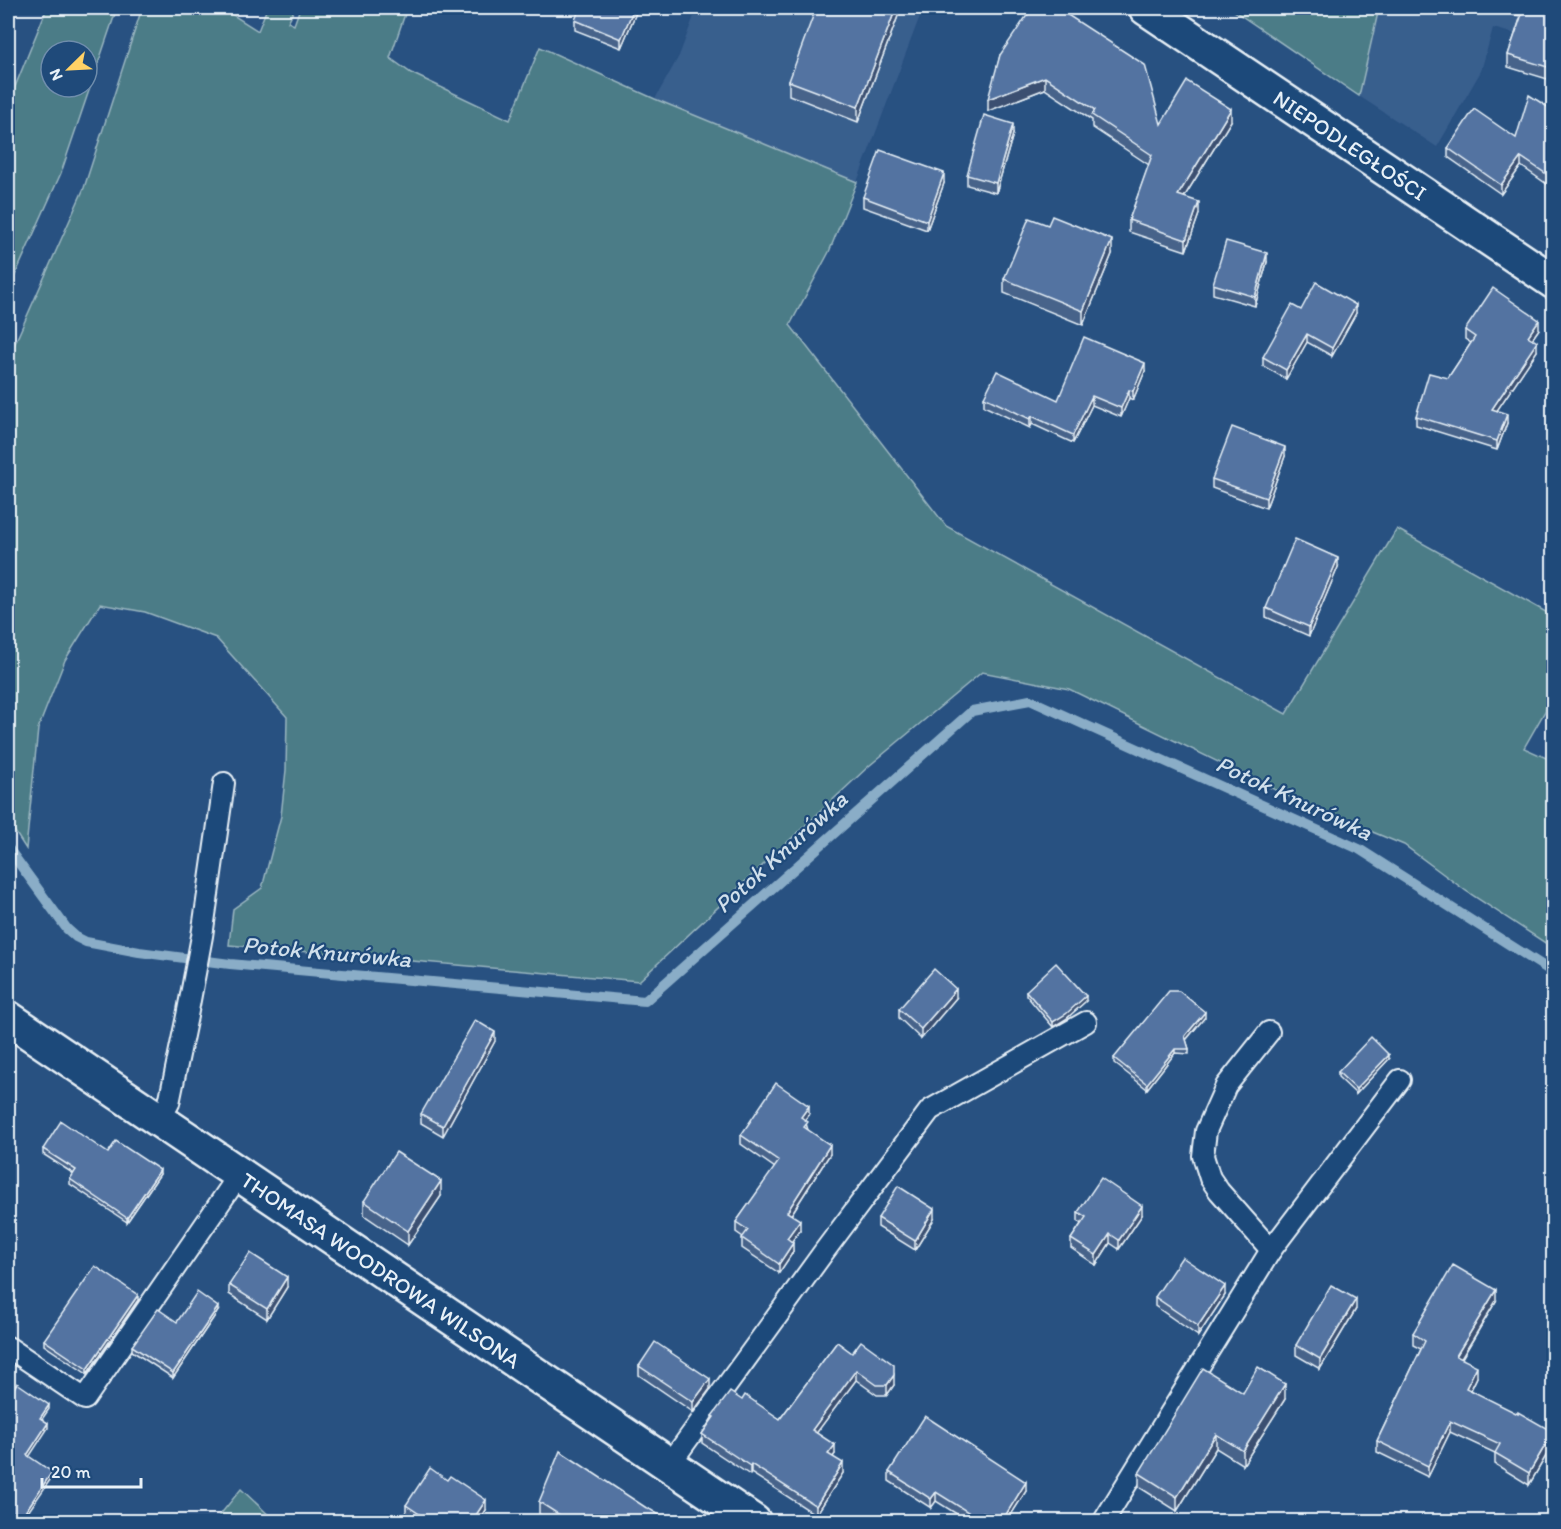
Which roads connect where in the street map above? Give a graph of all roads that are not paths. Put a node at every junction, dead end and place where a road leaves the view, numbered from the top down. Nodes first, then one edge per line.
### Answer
1 (1146, 8) edge
2 (1554, 282) edge
3 (224, 783) dead end
4 (8, 1018) edge
5 (1086, 1022) dead end
6 (1269, 1032) dead end
7 (1400, 1080) dead end
8 (159, 1121) junction
9 (239, 1175) junction
10 (1270, 1250) junction
11 (8, 1347) edge
12 (669, 1466) junction
13 (754, 1521) edge
14 (1103, 1521) edge

1 - 2 street, NIEPODLEGŁOŚCI
3 - 8 lane
4 - 8 street, THOMASA WOODROWA WILSONA
5 - 12 lane
6 - 10 lane
7 - 10 lane
8 - 9 street, THOMASA WOODROWA WILSONA
9 - 11 lane
9 - 12 street, THOMASA WOODROWA WILSONA
10 - 14 lane
12 - 13 street, THOMASA WOODROWA WILSONA

